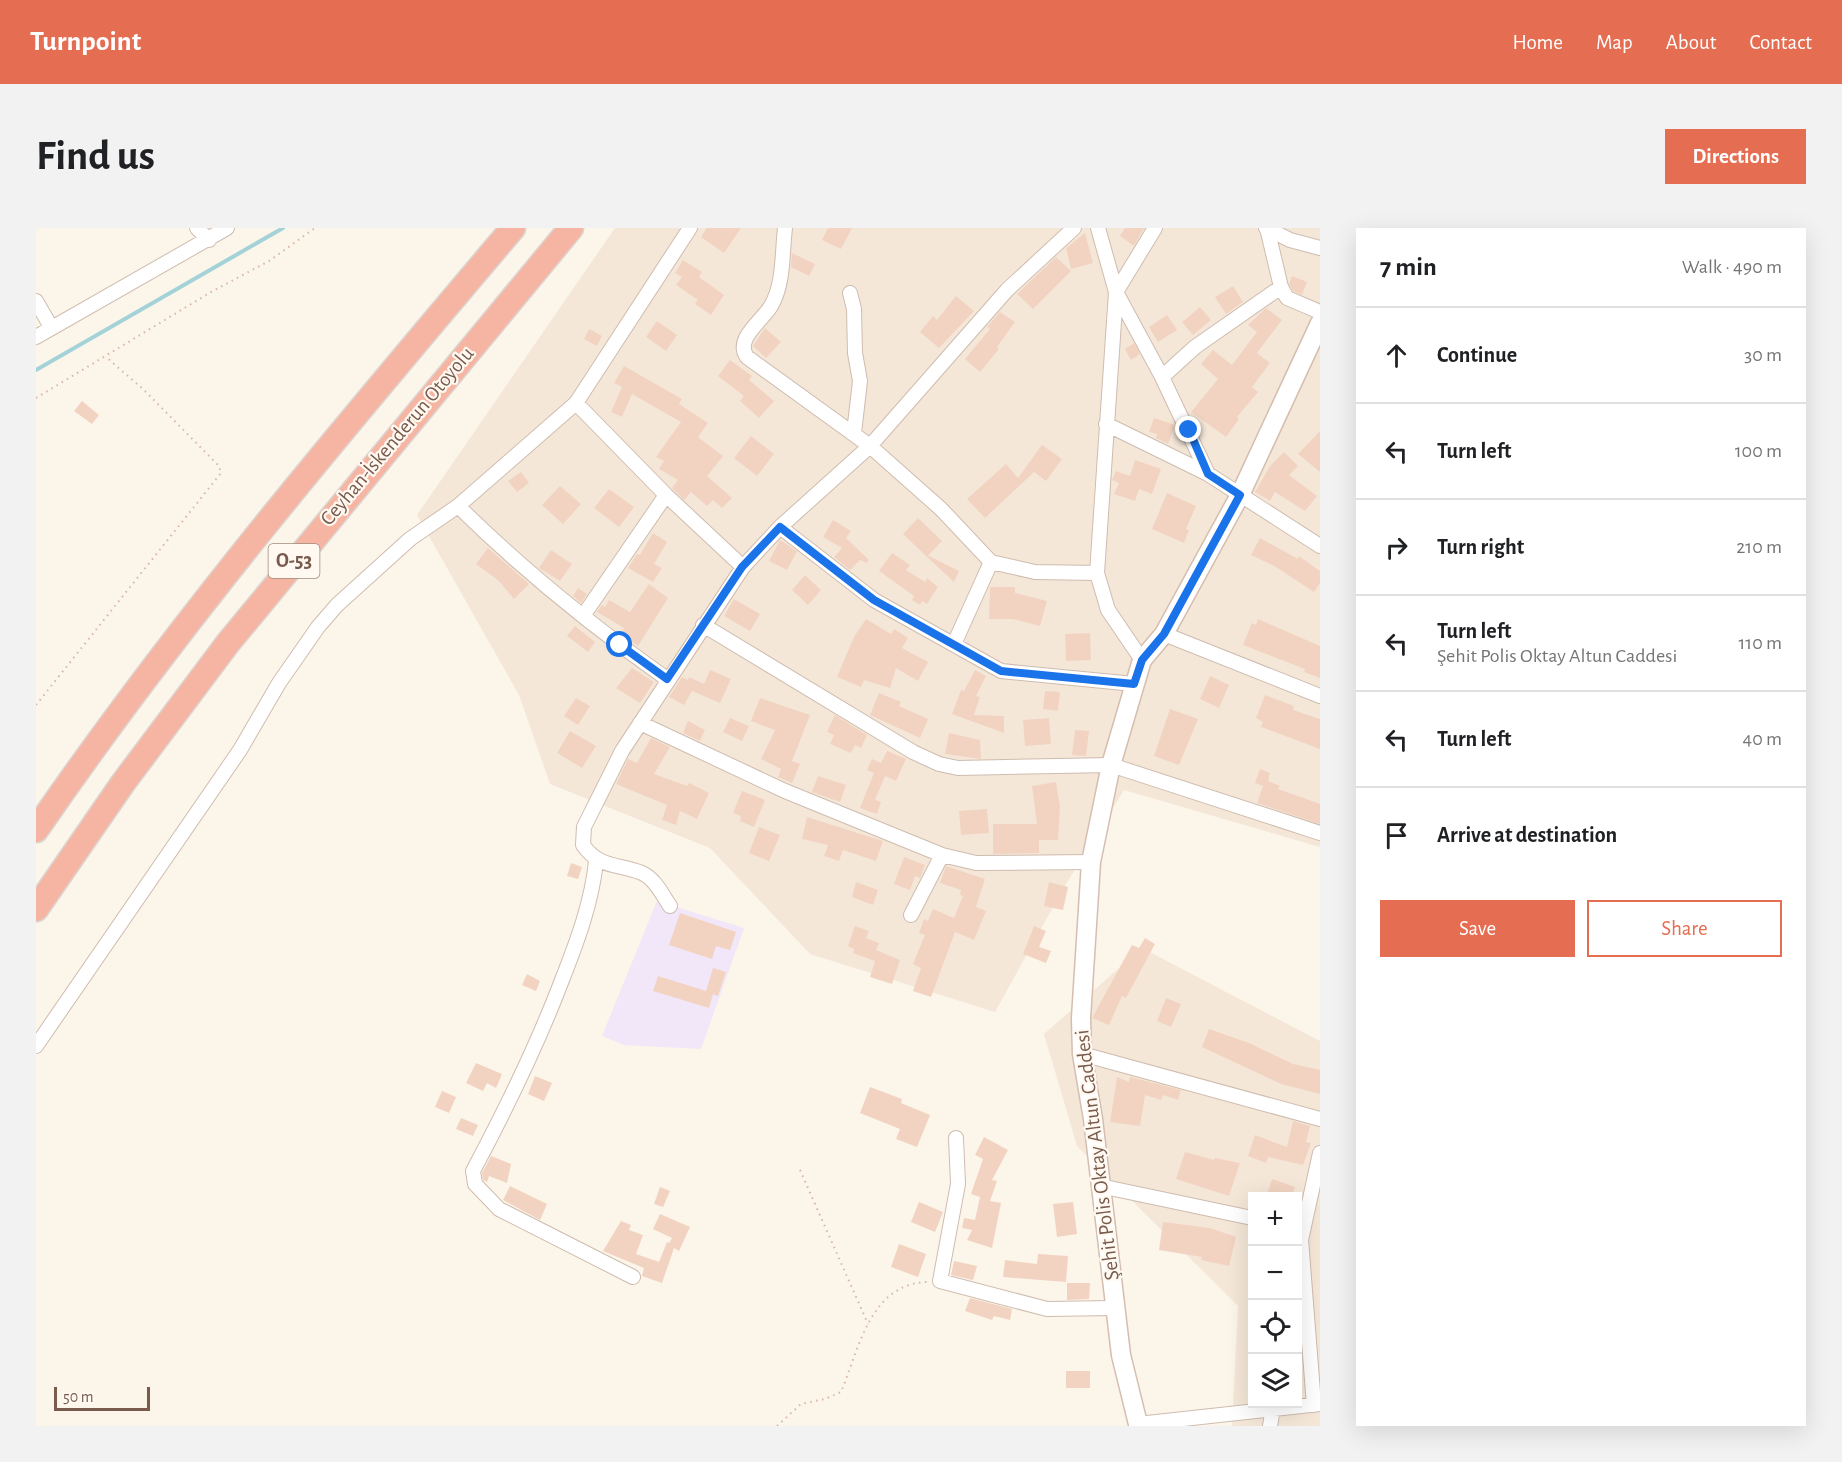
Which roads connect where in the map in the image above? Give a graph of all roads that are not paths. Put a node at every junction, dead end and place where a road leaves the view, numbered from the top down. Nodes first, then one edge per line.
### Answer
1 (197, 228) edge
2 (227, 228) edge
3 (513, 228) edge
4 (571, 228) edge
5 (690, 228) edge
6 (785, 228) edge
7 (1074, 228) edge
8 (1098, 228) edge
9 (1155, 228) edge
10 (1266, 228) edge
11 (209, 240) junction
12 (1320, 248) edge
13 (1281, 287) junction
14 (1116, 292) junction
15 (850, 293) dead end
16 (36, 302) edge
17 (1320, 312) edge
18 (1320, 323) edge
19 (51, 327) junction
20 (36, 337) edge
21 (1162, 377) junction
22 (576, 403) junction
23 (1106, 424) junction
24 (854, 433) junction
25 (870, 446) junction
26 (1208, 474) junction
27 (666, 495) junction
28 (1240, 495) junction
29 (458, 506) junction
30 (780, 527) junction
31 (1320, 546) edge
32 (991, 562) junction
33 (742, 567) junction
34 (1097, 573) junction
35 (583, 616) junction
36 (703, 625) junction
37 (1164, 634) junction
38 (954, 644) junction
39 (1142, 660) junction
40 (667, 679) junction
41 (1134, 684) junction
42 (1320, 696) edge
43 (640, 723) junction
44 (1111, 765) junction
45 (36, 830) edge
46 (1320, 833) edge
47 (942, 855) junction
48 (596, 861) junction
49 (1091, 862) junction
50 (670, 906) dead end
51 (36, 909) edge
52 (911, 915) dead end
53 (36, 1046) edge
54 (1082, 1054) junction
55 (1320, 1119) edge
56 (956, 1138) dead end
57 (1320, 1153) edge
58 (1100, 1186) junction
59 (1248, 1217) edge
60 (1302, 1222) edge
61 (1302, 1226) edge
62 (1320, 1226) edge
63 (1302, 1246) edge
64 (633, 1277) dead end
65 (1114, 1308) junction
66 (1313, 1314) edge
67 (1317, 1404) edge
68 (1302, 1405) edge
69 (1273, 1408) joint
70 (1138, 1425) edge
71 (1270, 1426) edge

1 - 11 street
2 - 11 street
3 - 45 highway, Ceyhan-İskenderun Otoyolu / O-53
4 - 51 highway, Ceyhan-İskenderun Otoyolu / O-53
5 - 22 street
6 - 24 street
7 - 25 street
8 - 14 street
9 - 14 street
10 - 12 street
10 - 13 street
11 - 19 street
13 - 17 street
13 - 21 street
14 - 21 street
14 - 23 street
15 - 24 street
16 - 19 street
18 - 28 street, Şehit Polis Oktay Altun Caddesi
19 - 20 street
21 - 26 street
22 - 27 street
22 - 29 street
23 - 26 street
23 - 34 street
24 - 25 street
25 - 30 street
25 - 32 street
26 - 28 street
27 - 33 street
27 - 35 street
28 - 31 street
28 - 37 street, Şehit Polis Oktay Altun Caddesi
29 - 35 street
29 - 53 street
30 - 33 street
30 - 38 street
32 - 34 street
32 - 38 street
33 - 36 street
34 - 39 street
35 - 40 street
36 - 40 street
36 - 44 street
37 - 39 street, Şehit Polis Oktay Altun Caddesi
37 - 42 street
38 - 41 street
39 - 41 street, Şehit Polis Oktay Altun Caddesi
40 - 43 street
41 - 44 street, Şehit Polis Oktay Altun Caddesi
43 - 47 street
43 - 48 street
44 - 46 street
44 - 49 street, Şehit Polis Oktay Altun Caddesi
47 - 49 street
47 - 52 street
48 - 50 street
48 - 64 street
49 - 54 street, Şehit Polis Oktay Altun Caddesi
54 - 55 street
54 - 58 street, Şehit Polis Oktay Altun Caddesi
56 - 65 street
57 - 60 street
58 - 59 street
58 - 65 street, Şehit Polis Oktay Altun Caddesi
61 - 62 street
63 - 66 street
65 - 70 street, Şehit Polis Oktay Altun Caddesi
66 - 67 street
67 - 68 street
69 - 70 street
69 - 71 street

